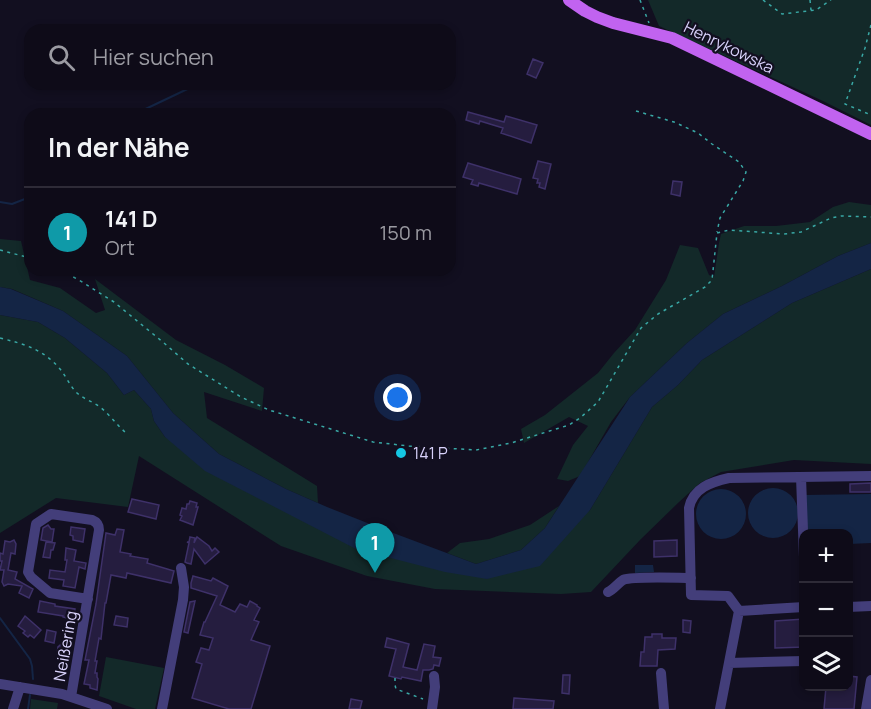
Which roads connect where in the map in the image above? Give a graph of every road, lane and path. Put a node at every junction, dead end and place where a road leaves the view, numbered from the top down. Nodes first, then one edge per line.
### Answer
1 (569, 0) edge
2 (640, 0) edge
3 (763, 0) edge
4 (771, 0) edge
5 (810, 0) edge
6 (831, 0) edge
7 (771, 6) junction
8 (811, 10) junction
9 (871, 25) edge
10 (653, 32) junction
11 (636, 111) dead end
12 (871, 115) edge
13 (871, 135) edge
14 (871, 217) edge
15 (717, 233) junction
16 (0, 250) edge
17 (24, 256) edge
18 (71, 276) edge
19 (0, 338) edge
20 (126, 434) dead end
21 (871, 476) edge
22 (801, 477) junction
23 (803, 529) edge
24 (181, 568) dead end
25 (691, 578) junction
26 (608, 592) dead end
27 (88, 599) junction
28 (853, 606) edge
29 (871, 606) edge
30 (799, 608) edge
31 (739, 610) junction
32 (799, 661) edge
33 (729, 663) junction
34 (661, 673) dead end
35 (434, 676) dead end
36 (395, 678) dead end
37 (871, 680) edge
38 (0, 684) edge
39 (20, 687) junction
40 (71, 697) junction
41 (429, 705) edge
42 (13, 709) edge
43 (107, 709) edge
44 (162, 709) edge
45 (664, 709) edge
46 (720, 709) edge
47 (866, 709) edge

1 - 10 main road, Henrykowska
2 - 10 path
3 - 7 path
4 - 7 path
5 - 8 path
6 - 8 path
7 - 8 path
9 - 12 path
10 - 13 main road, Henrykowska
11 - 15 path
14 - 15 path
15 - 18 path
16 - 17 path
19 - 20 path
21 - 22 street
22 - 23 street
22 - 25 street
24 - 44 street
25 - 26 street
25 - 31 street
27 - 27 street, Neißering
27 - 40 street, Neißering
28 - 29 street
30 - 31 street
31 - 33 street
32 - 33 street
33 - 46 street
34 - 45 street
35 - 41 street
36 - 41 path
37 - 47 street
38 - 39 street
39 - 40 street
39 - 42 street
40 - 43 street

